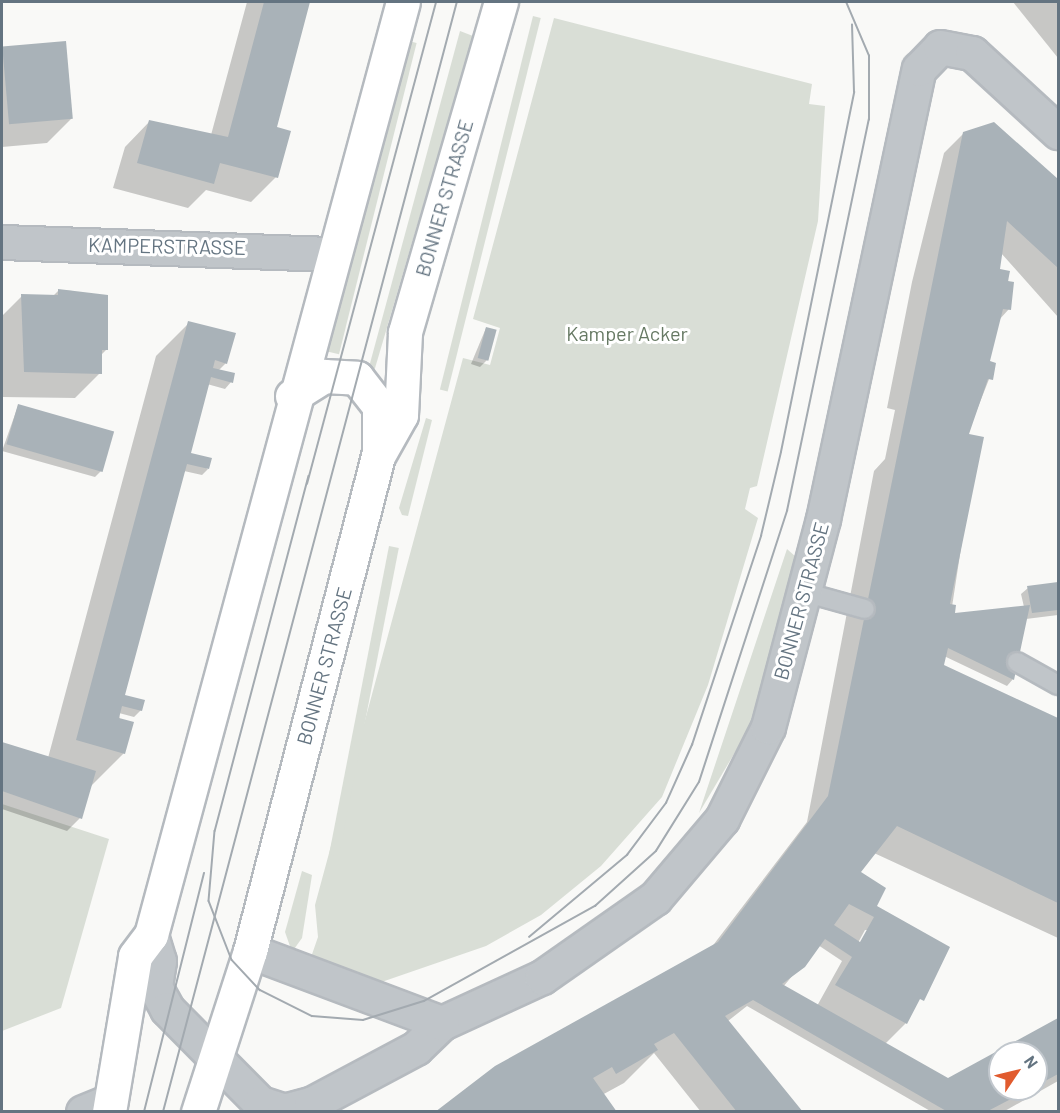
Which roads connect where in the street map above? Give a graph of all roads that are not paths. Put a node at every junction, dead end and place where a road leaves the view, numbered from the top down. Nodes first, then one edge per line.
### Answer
1 (402, 2) edge
2 (501, 2) edge
3 (1059, 132) edge
4 (2, 242) edge
5 (332, 254) junction
6 (292, 396) junction
7 (378, 456) junction
8 (804, 592) junction
9 (865, 609) dead end
10 (1017, 662) dead end
11 (1059, 685) edge
12 (151, 935) junction
13 (250, 951) junction
14 (442, 1023) junction
15 (215, 1063) junction
16 (100, 1108) edge
17 (311, 1109) edge
18 (198, 1112) edge

1 - 5 main road, BONNER STRASSE
2 - 7 main road, BONNER STRASSE
3 - 8 street, BONNER STRASSE
4 - 5 street, KAMPERSTRASSE
5 - 6 main road, BONNER STRASSE
6 - 7 main road
6 - 12 main road, BONNER STRASSE
7 - 13 main road, BONNER STRASSE
8 - 9 lane
8 - 14 street, BONNER STRASSE
10 - 11 lane
12 - 15 street, BONNER STRASSE
12 - 16 main road, BONNER STRASSE
13 - 14 street
13 - 15 main road, BONNER STRASSE
14 - 17 street, BONNER STRASSE
15 - 17 street, BONNER STRASSE
15 - 18 main road, BONNER STRASSE

